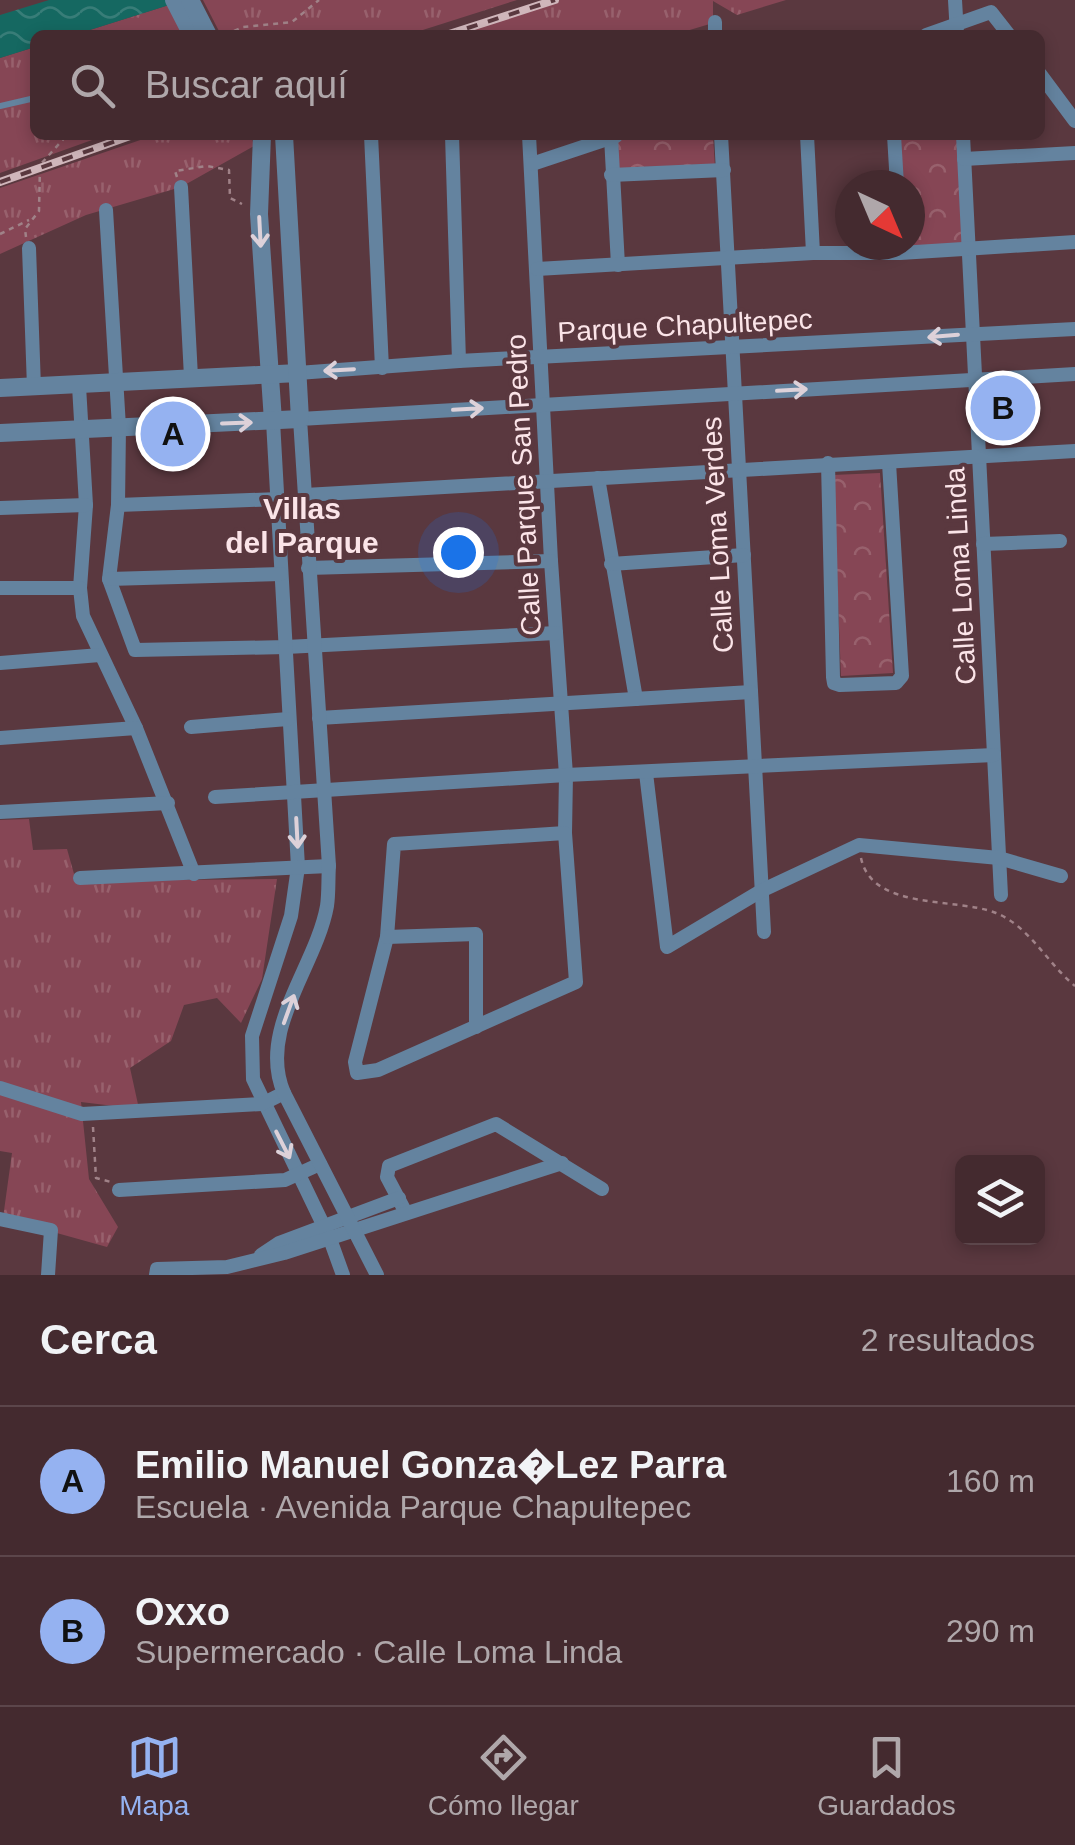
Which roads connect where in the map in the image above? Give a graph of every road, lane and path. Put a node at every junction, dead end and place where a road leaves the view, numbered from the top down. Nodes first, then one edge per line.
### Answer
1 (174, 0) edge
2 (190, 0) edge
3 (320, 0) edge
4 (956, 0) edge
5 (196, 30) edge
6 (198, 30) edge
7 (236, 30) edge
8 (957, 30) edge
9 (1005, 30) edge
10 (1045, 81) edge
11 (30, 99) edge
12 (0, 106) edge
13 (1075, 121) edge
14 (62, 140) edge
15 (263, 140) edge
16 (284, 140) edge
17 (371, 140) edge
18 (452, 140) edge
19 (530, 140) edge
20 (602, 140) edge
21 (614, 140) edge
22 (721, 140) edge
23 (807, 140) edge
24 (894, 140) edge
25 (963, 140) edge
26 (1075, 154) edge
27 (964, 159) junction
28 (532, 164) junction
29 (724, 170) junction
30 (896, 170) edge
31 (611, 176) junction
32 (181, 187) joint
33 (106, 210) dead end
34 (259, 214) junction
35 (30, 219) junction
36 (0, 234) edge
37 (1075, 242) edge
38 (29, 248) joint
39 (925, 249) edge
40 (969, 249) junction
41 (835, 252) edge
42 (813, 253) junction
43 (729, 259) junction
44 (618, 265) junction
45 (537, 269) junction
46 (1075, 329) edge
47 (975, 334) junction
48 (733, 346) junction
49 (541, 356) junction
50 (459, 361) junction
51 (382, 368) junction
52 (298, 373) junction
53 (1075, 374) edge
54 (268, 375) junction
55 (191, 377) junction
56 (976, 380) junction
57 (115, 384) junction
58 (79, 386) junction
59 (34, 387) junction
60 (0, 388) edge
61 (735, 393) junction
62 (544, 404) junction
63 (300, 419) junction
64 (273, 421) junction
65 (120, 427) junction
66 (82, 430) junction
67 (0, 433) edge
68 (1075, 450) edge
69 (980, 456) junction
70 (890, 462) junction
71 (828, 463) junction
72 (739, 468) junction
73 (598, 478) junction
74 (548, 483) junction
75 (305, 495) junction
76 (278, 499) junction
77 (86, 505) junction
78 (118, 505) junction
79 (0, 508) edge
80 (1060, 542) dead end
81 (983, 544) junction
82 (744, 556) junction
83 (551, 560) junction
84 (611, 564) junction
85 (308, 568) junction
86 (281, 574) junction
87 (109, 580) junction
88 (0, 588) edge
89 (80, 588) junction
90 (556, 632) junction
91 (313, 645) junction
92 (286, 647) junction
93 (100, 655) junction
94 (0, 663) edge
95 (751, 692) junction
96 (636, 699) junction
97 (559, 704) junction
98 (319, 718) junction
99 (288, 719) junction
100 (191, 727) dead end
101 (136, 728) junction
102 (0, 738) edge
103 (994, 755) junction
104 (754, 767) junction
105 (646, 773) junction
106 (566, 775) junction
107 (324, 791) junction
108 (295, 793) junction
109 (215, 797) dead end
110 (168, 802) junction
111 (0, 812) edge
112 (565, 833) junction
113 (859, 845) junction
114 (999, 858) junction
115 (329, 866) junction
116 (298, 867) junction
117 (194, 874) junction
118 (1061, 876) dead end
119 (80, 878) dead end
120 (761, 892) junction
121 (1001, 896) dead end
122 (764, 932) dead end
123 (387, 937) junction
124 (1075, 986) edge
125 (476, 1027) junction
126 (0, 1088) edge
127 (284, 1094) junction
128 (262, 1104) junction
129 (92, 1114) junction
130 (562, 1163) junction
131 (320, 1164) junction
132 (298, 1175) junction
133 (602, 1189) dead end
134 (118, 1190) joint
135 (402, 1206) junction
136 (0, 1219) edge
137 (338, 1228) junction
138 (48, 1275) edge
139 (156, 1275) edge
140 (343, 1275) edge
141 (377, 1275) edge

1 - 5 street
2 - 6 street
3 - 7 path
4 - 8 street
8 - 9 street
10 - 13 street
11 - 12 lane
14 - 35 path
15 - 34 street
16 - 52 street
17 - 51 street
18 - 50 street
19 - 28 street, Calle Parque San Pedro
20 - 28 street
21 - 31 street
22 - 29 street, Calle Loma Verdes
23 - 42 street
24 - 30 street
25 - 27 street, Calle Loma Linda
26 - 27 street
27 - 40 street, Calle Loma Linda
28 - 45 street, Calle Parque San Pedro
29 - 31 street
29 - 43 street, Calle Loma Verdes
31 - 44 street
32 - 34 path
32 - 55 street
33 - 57 street
34 -> 54 street
35 - 36 path
35 - 38 path
37 - 40 street
38 - 59 street
39 - 40 street
40 - 47 street, Calle Loma Linda
41 - 42 street
42 - 43 street
43 - 44 street
43 - 48 street, Calle Loma Verdes
44 - 45 street
45 - 49 street, Calle Parque San Pedro
46 - 47 street, Parque Chapultepec
47 -> 48 street, Parque Chapultepec
47 - 56 street, Calle Loma Linda
48 - 49 street, Parque Chapultepec
48 - 61 street, Calle Loma Verdes
49 - 50 street, Parque Chapultepec
49 - 62 street, Calle Parque San Pedro
50 - 51 street, Parque Chapultepec
51 -> 52 street, Parque Chapultepec
52 - 54 street
52 - 63 street
53 - 56 street
54 - 55 street
54 - 64 street
55 - 57 street
61 -> 56 street
56 - 69 street, Calle Loma Linda
57 - 58 street
57 - 65 street
58 - 59 street
58 - 66 street
59 - 60 street
61 - 62 street
61 - 72 street, Calle Loma Verdes
63 -> 62 street
62 - 74 street, Calle Parque San Pedro
63 - 64 street
63 - 75 street
65 -> 64 street
64 - 76 street
65 - 66 street
65 - 78 street
66 - 67 street
66 - 77 street
68 - 69 street
69 - 70 street
69 - 81 street, Calle Loma Linda
70 - 71 street
70 - 71 street
71 - 72 street
72 - 73 street
72 - 82 street, Calle Loma Verdes
73 - 74 street
73 - 84 street
74 - 75 street
74 - 83 street, Calle Parque San Pedro
75 - 85 street
76 - 78 street
76 - 86 street
77 - 79 street
77 - 89 street
78 - 87 street
80 - 81 street
81 - 103 street, Calle Loma Linda
82 - 84 street
82 - 95 street, Calle Loma Verdes
83 - 85 street
83 - 90 street, Calle Parque San Pedro
84 - 96 street
85 - 91 street
86 - 87 street
86 - 92 street
87 - 92 street
88 - 89 street
89 - 93 street
90 - 91 street
90 - 97 street, Calle Parque San Pedro
91 - 92 street
91 - 98 street
92 - 99 street
93 - 94 street
93 - 101 street
95 - 96 street
95 - 104 street, Calle Loma Verdes
96 - 97 street
97 - 98 street
97 - 106 street, Calle Parque San Pedro
98 - 107 street
99 - 100 street
99 - 108 street
101 - 102 street
101 - 110 street
103 - 104 street
103 - 114 street, Calle Loma Linda
104 - 105 street
104 - 120 street, Calle Loma Verdes
105 - 106 street
105 - 120 street
106 - 107 street
106 - 112 street, Calle Parque San Pedro
107 - 108 street
107 - 115 street
108 - 109 street
108 -> 116 street
110 - 111 street
110 - 117 street
112 - 123 street
112 - 125 street, Calle Parque San Pedro
113 - 114 street
113 - 120 street
113 - 124 path
114 - 118 street
114 - 121 street, Calle Loma Linda
115 - 116 street
127 -> 115 street
116 - 117 street
116 - 128 street
117 - 119 street
120 - 122 street, Calle Loma Verdes
123 - 125 street
123 - 125 street
126 - 129 street
127 - 128 street
127 - 131 street
128 - 129 street
128 -> 132 street
129 - 134 path
130 - 133 street
130 - 135 street
130 - 135 street
131 - 132 street
131 - 137 street
132 - 134 street
132 - 137 street
135 - 137 street
136 - 138 street
137 - 139 street
137 - 140 street
137 - 141 street

